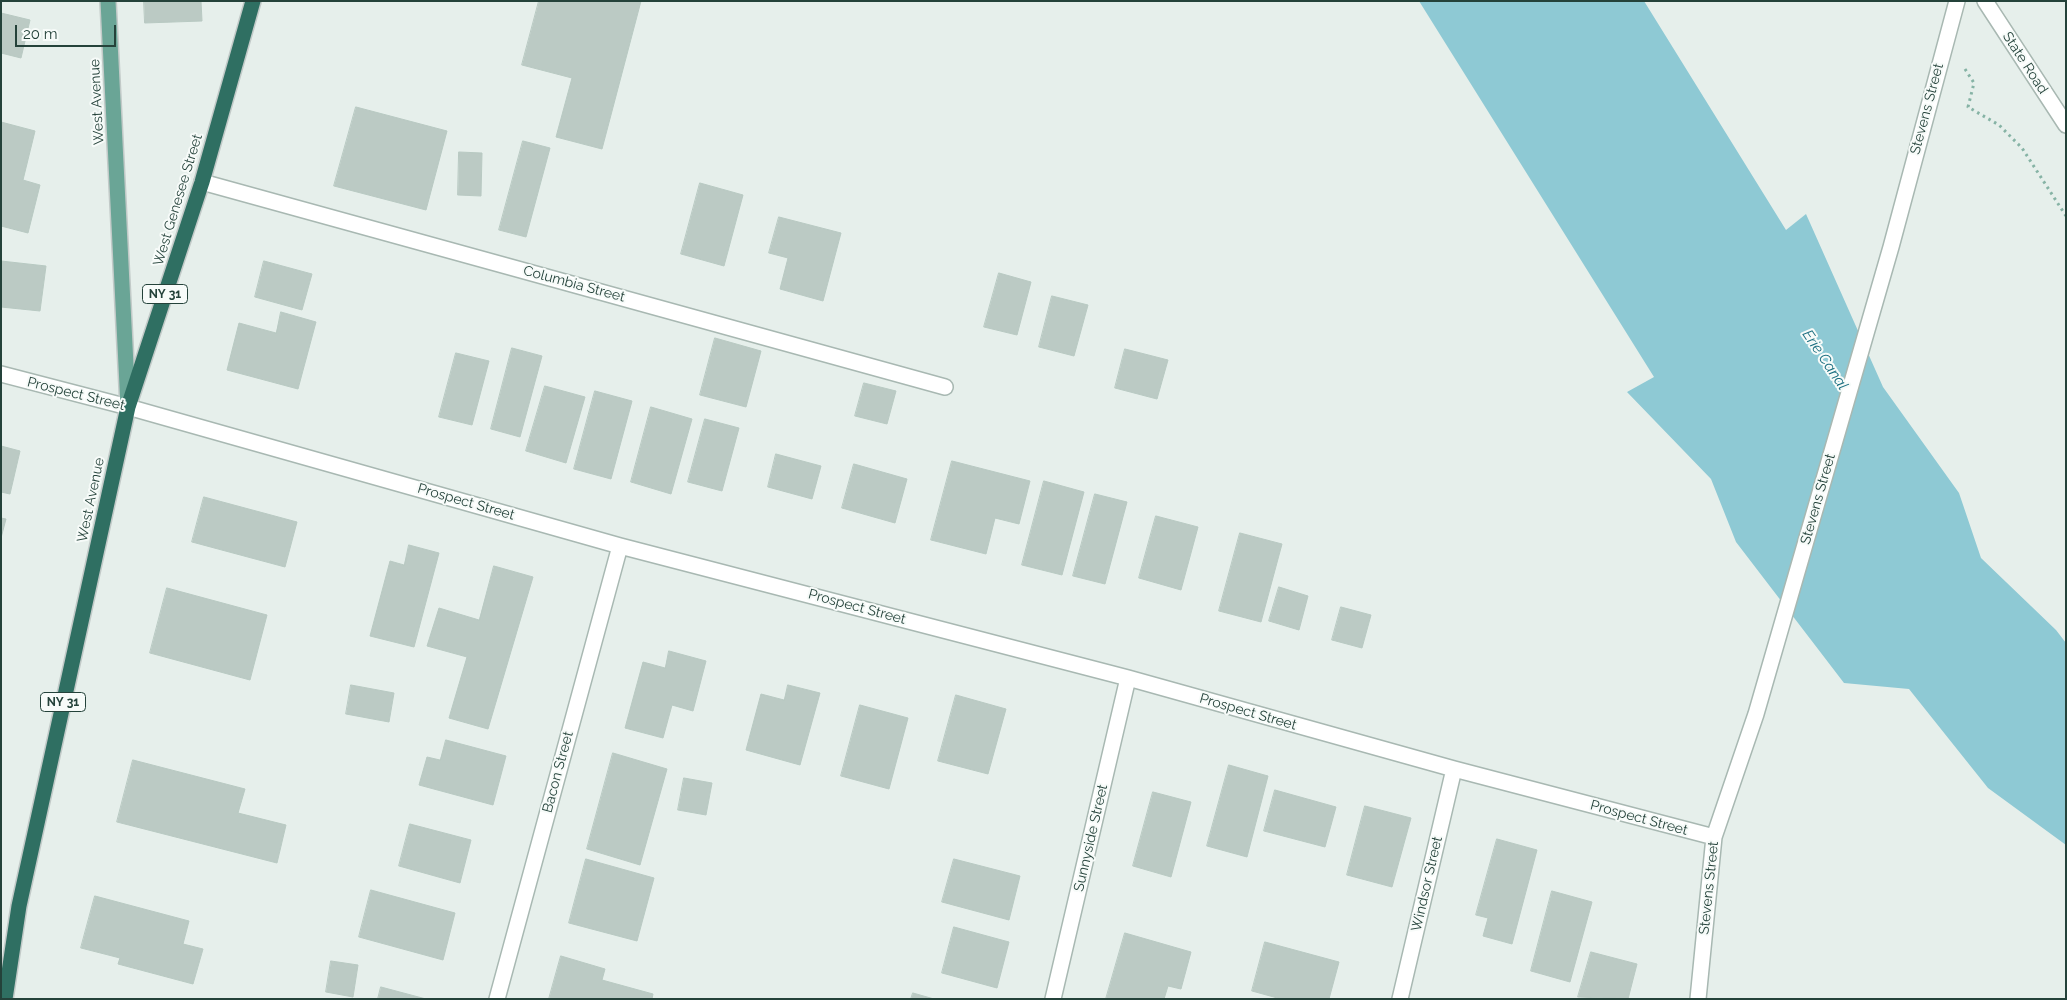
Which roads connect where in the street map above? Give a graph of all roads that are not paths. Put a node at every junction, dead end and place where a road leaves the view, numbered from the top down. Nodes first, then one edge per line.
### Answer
1 (108, 1) edge
2 (253, 1) edge
3 (1957, 1) edge
4 (1985, 1) edge
5 (2066, 125) edge
6 (202, 182) junction
7 (1, 374) edge
8 (945, 387) dead end
9 (128, 407) junction
10 (620, 546) junction
11 (1128, 678) junction
12 (1454, 769) junction
13 (1714, 837) junction
14 (6, 999) edge
15 (497, 999) edge
16 (1053, 999) edge
17 (1400, 999) edge
18 (1698, 999) edge

1 - 9 main road, West Avenue
2 - 6 highway, West Genesee Street / NY 31
3 - 13 street, Stevens Street
4 - 5 street, State Road
6 - 8 street, Columbia Street
6 - 9 highway, West Genesee Street / NY 31
7 - 9 street, Prospect Street
9 - 10 street, Prospect Street
9 - 14 highway, West Avenue / NY 31
10 - 11 street, Prospect Street
10 - 15 street, Bacon Street
11 - 12 street, Prospect Street
11 - 16 street, Sunnyside Street
12 - 13 street, Prospect Street
12 - 17 street, Windsor Street
13 - 18 street, Stevens Street

